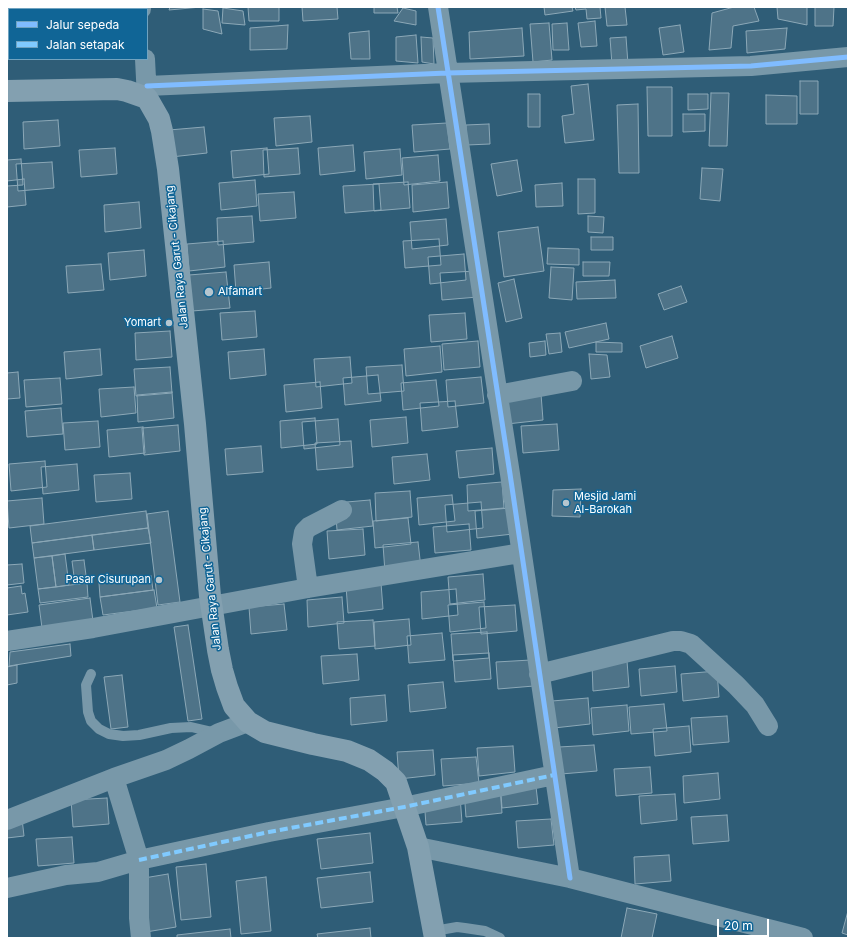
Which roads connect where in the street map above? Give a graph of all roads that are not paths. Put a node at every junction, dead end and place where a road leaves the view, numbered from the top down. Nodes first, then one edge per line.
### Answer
1 (438, 7) edge
2 (848, 57) edge
3 (145, 60) edge
4 (447, 72) junction
5 (7, 91) edge
6 (149, 98) junction
7 (572, 381) dead end
8 (497, 395) junction
9 (342, 510) dead end
10 (521, 554) junction
11 (308, 588) junction
12 (212, 606) junction
13 (7, 641) edge
14 (91, 674) dead end
15 (539, 674) junction
16 (248, 722) junction
17 (768, 726) dead end
18 (219, 733) junction
19 (554, 775) junction
20 (114, 778) junction
21 (404, 806) junction
22 (7, 820) edge
23 (418, 847) junction
24 (139, 860) junction
25 (570, 878) junction
26 (7, 888) edge
27 (435, 935) edge
28 (141, 938) edge
29 (500, 938) edge
30 (803, 938) edge

1 - 4 street
2 - 4 street
3 - 6 street
4 - 6 street
4 - 8 street
5 - 6 main road
6 - 12 main road, Jalan Raya Garut - Cikajang
7 - 8 street
8 - 10 street
9 - 11 street
10 - 11 street
10 - 15 street
11 - 12 street
12 - 13 street
12 - 16 main road, Jalan Raya Garut - Cikajang
14 - 18 lane
15 - 17 street
15 - 19 street
16 - 18 street
16 - 21 main road, Jalan Raya Garut - Cikajang
18 - 20 street
19 - 21 street
19 - 25 street
20 - 22 street
20 - 24 street
21 - 23 main road, Jalan Raya Garut - Cikajang
21 - 24 street
23 - 25 street
23 - 27 main road, Jalan Raya Garut - Cikajang
24 - 26 street
24 - 28 street
25 - 30 street
27 - 29 lane

